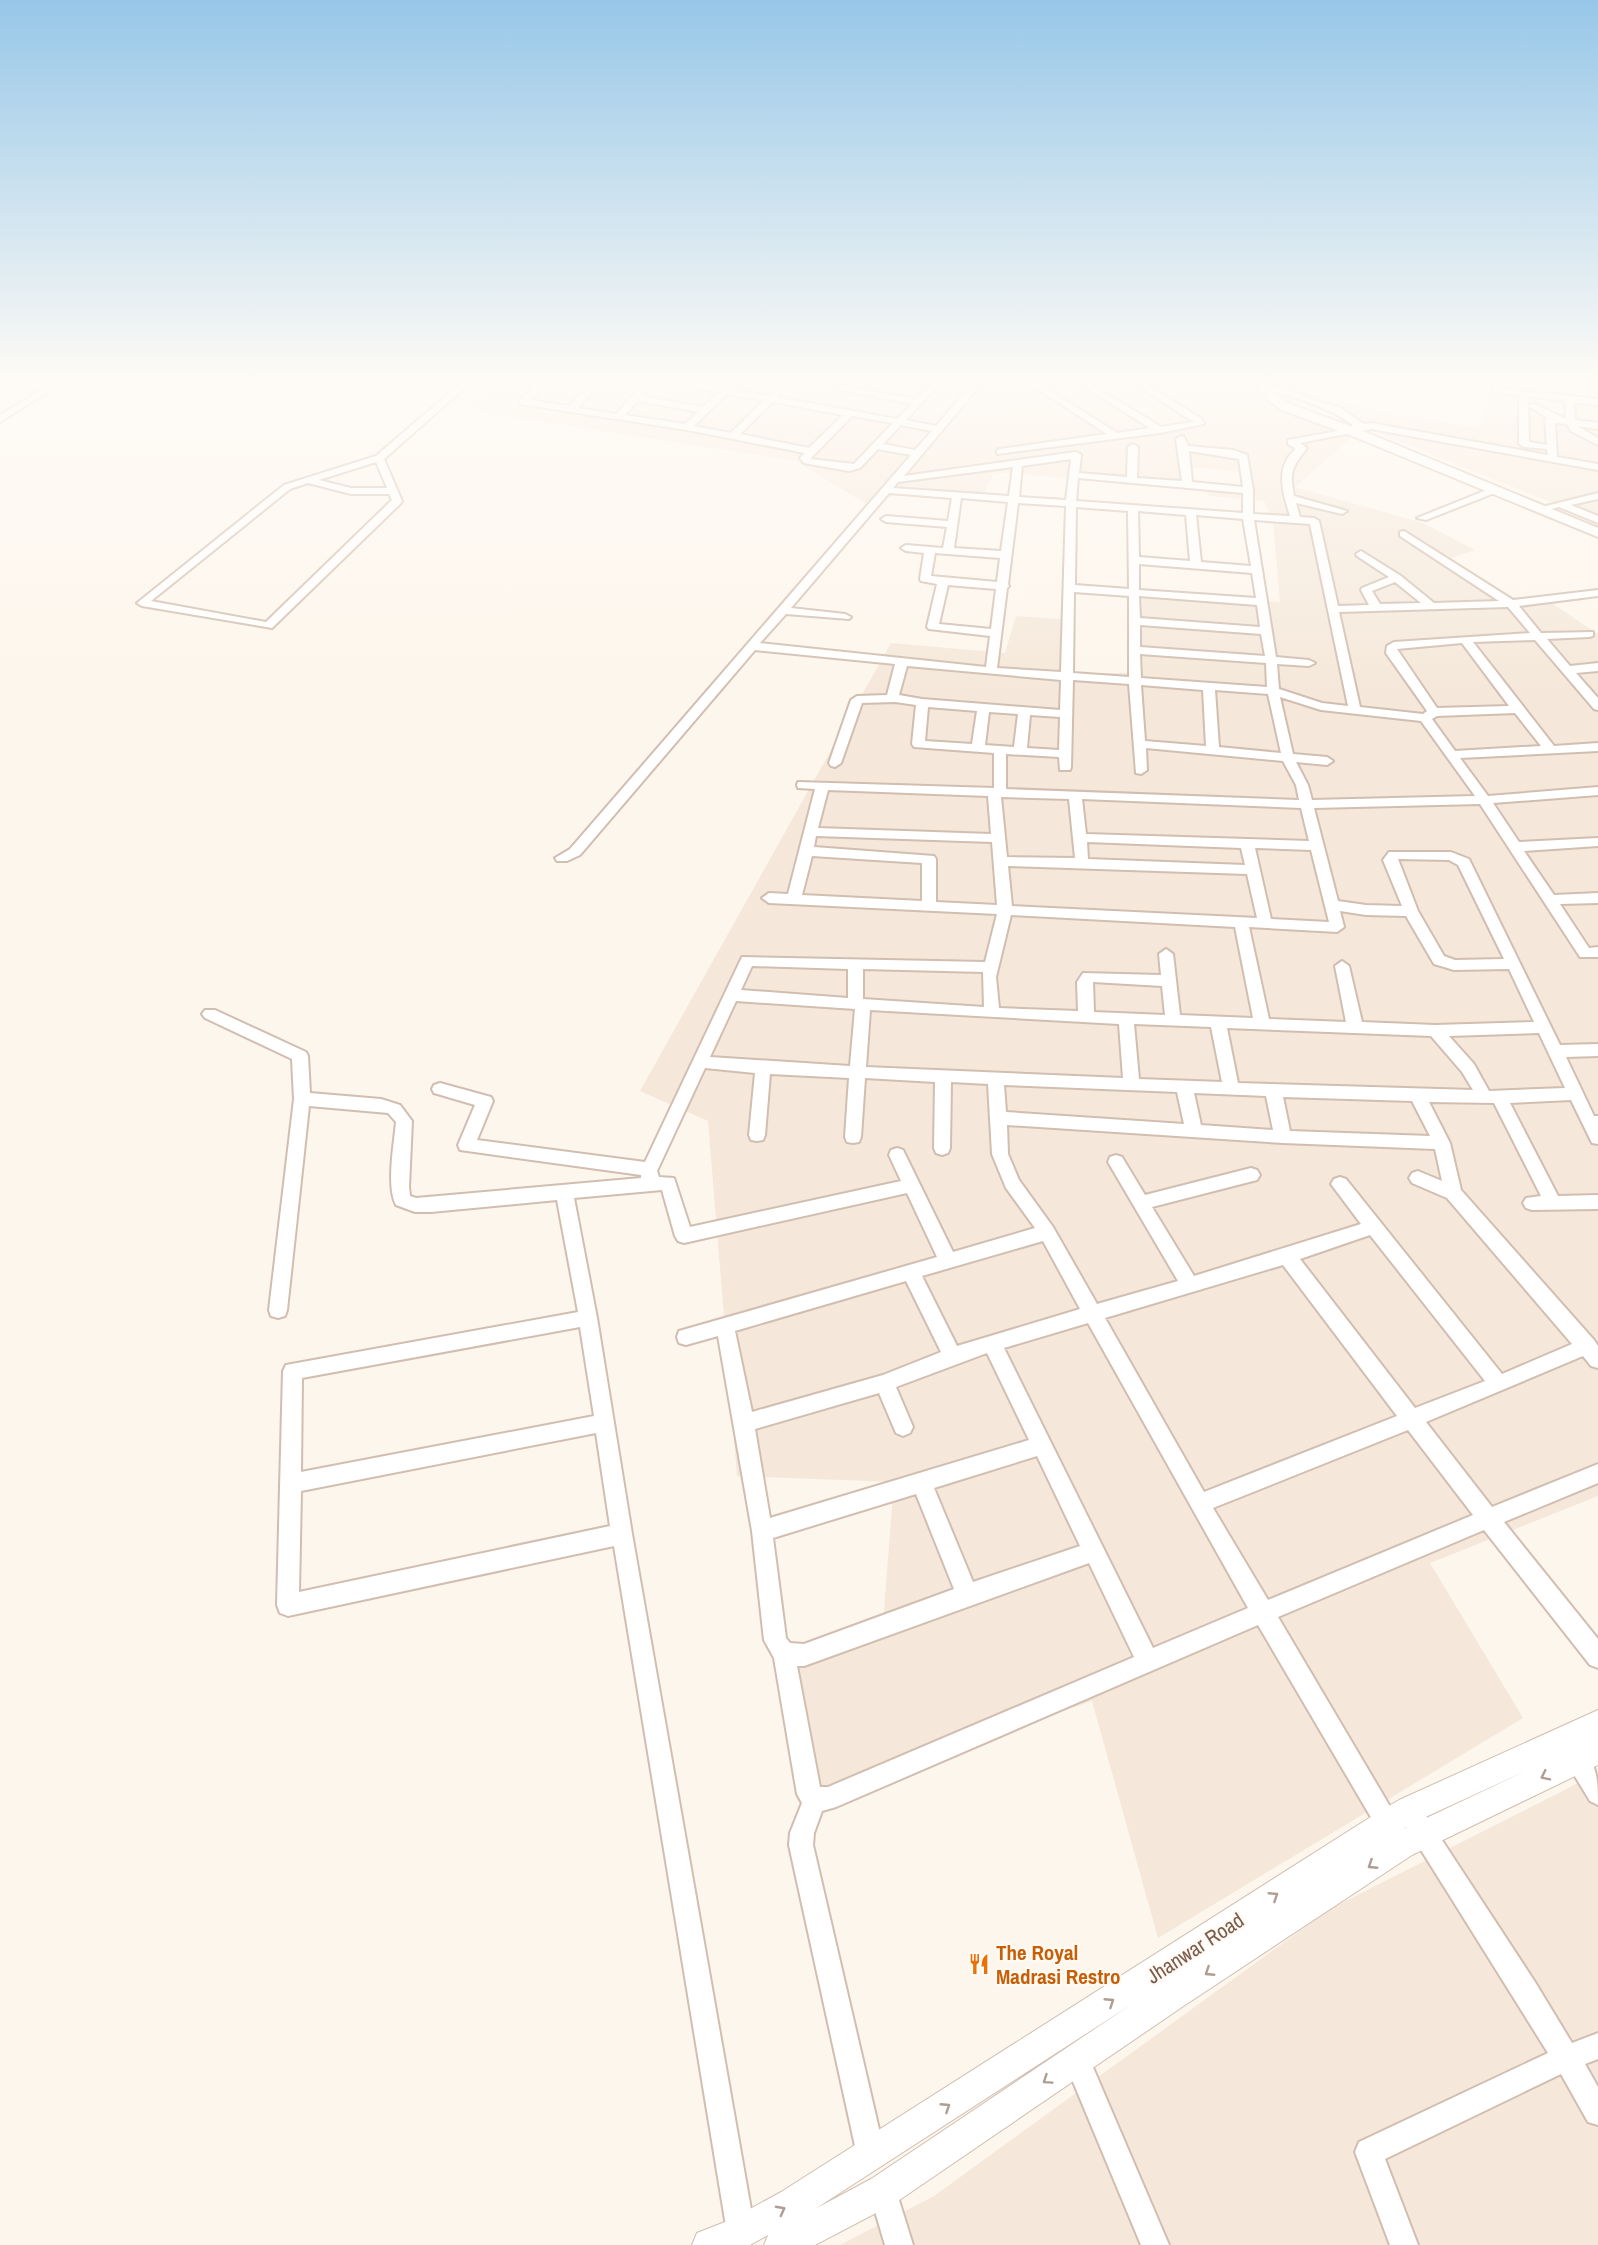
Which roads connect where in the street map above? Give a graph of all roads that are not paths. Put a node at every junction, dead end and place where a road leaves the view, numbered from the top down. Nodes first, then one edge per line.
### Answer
1 (303, 482) edge
2 (316, 482) edge
3 (389, 482) edge
4 (893, 482) edge
5 (1015, 482) edge
6 (1073, 482) edge
7 (1151, 482) edge
8 (1187, 482) edge
9 (1247, 482) edge
10 (1288, 482) edge
11 (1476, 482) edge
12 (1492, 482) edge
13 (1187, 485) junction
14 (886, 490) junction
15 (1248, 490) junction
16 (1494, 490) junction
17 (393, 491) junction
18 (957, 495) junction
19 (1598, 496) edge
20 (1289, 498) junction
21 (1013, 499) junction
22 (1071, 503) junction
23 (1554, 506) junction
24 (1133, 508) junction
25 (1342, 511) dead end
26 (1191, 512) junction
27 (1248, 516) junction
28 (1422, 518) dead end
29 (886, 519) dead end
30 (1296, 519) junction
31 (1598, 520) edge
32 (952, 524) junction
33 (1598, 528) edge
34 (1598, 533) edge
35 (1404, 534) dead end
36 (906, 548) dead end
37 (930, 550) junction
38 (948, 551) junction
39 (1361, 554) dead end
40 (1007, 555) junction
41 (1133, 560) junction
42 (1196, 565) junction
43 (1257, 570) junction
44 (1397, 578) junction
45 (943, 581) junction
46 (1004, 586) junction
47 (1069, 588) junction
48 (1134, 593) junction
49 (1598, 593) edge
50 (1262, 602) junction
51 (1511, 604) junction
52 (1431, 606) junction
53 (1377, 608) junction
54 (1333, 609) junction
55 (782, 610) junction
56 (845, 617) dead end
57 (1134, 621) junction
58 (1266, 631) junction
59 (997, 633) junction
60 (1589, 634) dead end
61 (1539, 637) junction
62 (1465, 639) junction
63 (752, 646) junction
64 (1134, 650) junction
65 (1271, 660) junction
66 (902, 662) junction
67 (1309, 663) dead end
68 (1598, 668) edge
69 (1567, 670) junction
70 (992, 671) junction
71 (1067, 676) junction
72 (1135, 680) junction
73 (1209, 686) junction
74 (1273, 691) junction
75 (895, 698) junction
76 (922, 702) junction
77 (1598, 706) edge
78 (983, 708) junction
79 (1518, 709) junction
80 (1355, 710) junction
81 (1024, 711) junction
82 (1066, 714) junction
83 (1429, 715) junction
84 (1139, 744) junction
85 (1598, 747) edge
86 (978, 748) junction
87 (1000, 750) junction
88 (1551, 750) junction
89 (1020, 751) junction
90 (1213, 751) junction
91 (1451, 755) junction
92 (1288, 758) junction
93 (1326, 761) dead end
94 (835, 763) dead end
95 (1141, 770) dead end
96 (803, 785) dead end
97 (822, 786) junction
98 (1593, 792) edge
99 (997, 793) junction
100 (1075, 796) junction
101 (1484, 800) junction
102 (1305, 804) junction
103 (1598, 807) edge
104 (810, 832) junction
105 (913, 835) junction
106 (999, 838) junction
107 (1079, 838) junction
108 (1179, 842) junction
109 (1598, 842) edge
110 (1247, 844) junction
111 (1316, 846) junction
112 (1515, 847) junction
113 (806, 851) junction
114 (562, 858) dead end
115 (915, 858) junction
116 (1001, 861) junction
117 (1082, 863) junction
118 (1185, 868) junction
119 (1253, 870) junction
120 (769, 898) dead end
121 (1598, 898) edge
122 (794, 899) junction
123 (1550, 900) junction
124 (1331, 904) junction
125 (929, 906) junction
126 (1005, 910) junction
127 (1411, 911) junction
128 (1241, 922) junction
129 (1265, 924) junction
130 (1598, 952) edge
131 (1166, 954) dead end
132 (856, 963) junction
133 (1514, 964) junction
134 (1342, 966) dead end
135 (991, 967) junction
136 (1168, 981) junction
137 (731, 996) junction
138 (859, 1005) junction
139 (992, 1013) junction
140 (210, 1014) dead end
141 (1086, 1017) junction
142 (1126, 1018) junction
143 (1173, 1020) junction
144 (1218, 1022) junction
145 (1262, 1024) junction
146 (1355, 1028) junction
147 (1544, 1028) junction
148 (1435, 1031) junction
149 (1598, 1050) edge
150 (1556, 1051) junction
151 (700, 1062) junction
152 (764, 1068) junction
153 (858, 1071) junction
154 (943, 1076) junction
155 (996, 1079) junction
156 (1131, 1084) junction
157 (1184, 1086) junction
158 (1231, 1088) junction
159 (440, 1089) dead end
160 (1273, 1090) junction
161 (1576, 1094) junction
162 (1417, 1095) junction
163 (1492, 1096) junction
164 (302, 1099) junction
165 (997, 1118) junction
166 (1594, 1122) edge
167 (1194, 1131) junction
168 (757, 1135) dead end
169 (853, 1137) dead end
170 (1283, 1137) junction
171 (1598, 1138) edge
172 (1442, 1143) junction
173 (942, 1148) dead end
174 (897, 1155) dead end
175 (1116, 1162) dead end
176 (1251, 1175) dead end
177 (650, 1176) junction
178 (1418, 1178) dead end
179 (1340, 1184) dead end
180 (912, 1185) junction
181 (564, 1192) junction
182 (1453, 1193) junction
183 (1598, 1202) edge
184 (1140, 1203) junction
185 (1532, 1203) dead end
186 (1553, 1203) junction
187 (1374, 1227) junction
188 (1047, 1232) junction
189 (1287, 1256) junction
190 (948, 1261) junction
191 (910, 1272) junction
192 (1190, 1285) junction
193 (278, 1310) dead end
194 (1092, 1313) junction
195 (588, 1318) junction
196 (725, 1326) junction
197 (686, 1338) dead end
198 (992, 1343) junction
199 (1592, 1353) edge
200 (952, 1356) junction
201 (885, 1383) junction
202 (1499, 1384) junction
203 (1411, 1418) junction
204 (604, 1423) junction
205 (744, 1423) junction
206 (903, 1427) dead end
207 (1043, 1445) junction
208 (1598, 1473) edge
209 (921, 1482) junction
210 (292, 1483) junction
211 (1198, 1504) junction
212 (1489, 1520) junction
213 (762, 1531) junction
214 (622, 1534) junction
215 (1095, 1551) junction
216 (967, 1595) junction
217 (1262, 1613) junction
218 (784, 1654) junction
219 (1598, 1657) edge
220 (1148, 1662) junction
221 (1598, 1724) edge
222 (1587, 1756) edge
223 (1598, 1793) edge
224 (815, 1799) junction
225 (1407, 1822) junction
226 (1598, 2046) edge
227 (1566, 2058) junction
228 (1077, 2060) junction
229 (1598, 2112) edge
230 (871, 2155) junction
231 (883, 2191) junction
232 (741, 2232) junction
233 (709, 2245) edge
234 (781, 2245) edge
235 (899, 2245) edge
236 (1155, 2245) edge
237 (1404, 2245) edge

1 - 17 street
2 - 17 street
3 - 17 street
4 - 14 street
5 - 21 street
6 - 22 street
7 - 13 street
8 - 13 street
9 - 15 street
10 - 20 street
11 - 16 main road
12 - 23 main road
13 - 15 street
14 - 18 street
14 - 55 street
15 - 27 street
16 - 28 street
16 - 34 main road
18 - 21 street
18 - 32 street
19 - 23 street
20 - 25 street
20 - 30 street
21 - 22 street
21 - 40 street
22 - 24 street
22 - 47 street
23 - 31 street
23 - 33 main road
24 - 26 street
24 - 41 street
26 - 27 street
26 - 42 street
27 - 30 street
27 - 43 street
29 - 32 street
30 - 54 street
32 - 38 street
35 - 51 street
36 - 37 street
37 - 38 street
37 - 45 street
38 - 40 street
39 - 44 street
40 - 46 street
41 - 42 street
41 - 48 street
42 - 43 street
43 - 50 street
44 - 52 street
44 - 53 street
45 - 46 street
45 - 59 street
46 - 59 street
47 - 48 street
47 - 71 street
48 - 50 street
48 - 57 street
49 - 51 street
50 - 58 street
51 - 52 street
51 - 61 street
52 - 53 street
53 - 54 street
54 - 80 street
55 - 56 street
55 - 63 street
57 - 58 street
57 - 64 street
58 - 65 street
59 - 70 street
60 - 61 street
61 - 62 street
61 - 69 street
62 - 79 street
62 - 83 street
63 - 66 street
63 - 114 street
64 - 65 street
64 - 72 street
65 - 67 street
65 - 74 street
66 - 70 street
66 - 75 street
68 - 69 street
69 - 77 street
70 - 71 street
71 - 72 street
71 - 82 street
72 - 73 street
72 - 84 street
73 - 74 street
73 - 90 street
74 - 80 street
74 - 92 street
75 - 76 street
75 - 94 street
76 - 78 street
76 - 86 street
78 - 81 street
78 - 86 street
79 - 83 street
79 - 88 street
80 - 83 street
81 - 82 street
81 - 89 street
82 - 89 street
83 - 91 street
84 - 90 street
84 - 95 street
85 - 88 street
86 - 87 street
87 - 89 street
87 - 99 street
88 - 91 street
90 - 92 street
91 - 101 street
92 - 93 street
92 - 102 street
96 - 97 street
97 - 99 street
97 - 104 street
98 - 101 street
98 - 103 street
99 - 100 street
99 - 106 street
100 - 102 street
100 - 107 street
101 - 102 street
101 - 112 street
102 - 111 street
104 - 105 street
104 - 113 street
105 - 106 street
105 - 115 street
106 - 116 street
107 - 108 street
107 - 117 street
108 - 110 street
108 - 118 street
109 - 112 street
110 - 111 street
110 - 119 street
111 - 124 street
112 - 123 street
113 - 115 street
113 - 122 street
115 - 125 street
116 - 117 street
116 - 126 street
117 - 118 street
118 - 119 street
119 - 129 street
120 - 122 street
121 - 123 street
122 - 125 street
123 - 130 street
124 - 127 street
124 - 129 street
125 - 126 street
126 - 128 street
126 - 135 street
127 - 133 street
127 - 133 street
128 - 129 street
128 - 145 street
131 - 136 street
132 - 135 street
132 - 137 street
132 - 138 street
133 - 147 street
134 - 146 street
135 - 139 street
136 - 141 street
136 - 143 street
137 - 138 street
137 - 151 street
138 - 139 street
138 - 153 street
139 - 141 street
140 - 164 street
141 - 142 street
142 - 143 street
142 - 156 street
143 - 144 street
144 - 145 street
144 - 158 street
145 - 146 street
146 - 148 street
147 - 148 street
147 - 150 street
148 - 163 street
149 - 150 street
150 - 161 street
151 - 152 street
151 - 177 street
152 - 153 street
152 - 168 street
153 - 154 street
153 - 169 street
154 - 155 street
154 - 173 street
155 - 156 street
155 - 165 street
156 - 157 street
157 - 158 street
157 - 167 street
158 - 160 street
159 - 177 street
160 - 162 street
160 - 170 street
161 - 163 street
161 - 166 street
162 - 163 street
162 - 172 street
163 - 186 street
164 - 181 street
164 - 193 street
165 - 167 street
165 - 188 street
166 - 171 street
167 - 170 street
170 - 172 street
172 - 182 street
174 - 180 street
175 - 184 street
176 - 184 street
177 - 180 street
177 - 181 street
178 - 182 street
179 - 187 street
180 - 190 street
181 - 195 street
182 - 199 street
183 - 186 street
184 - 192 street
185 - 186 street
187 - 189 street
187 - 202 street
188 - 190 street
188 - 194 street
189 - 192 street
189 - 203 street
190 - 191 street
191 - 196 street
191 - 200 street
192 - 194 street
194 - 198 street
194 - 211 street
195 - 204 street
195 - 210 street
196 - 197 street
196 - 205 street
198 - 200 street
198 - 207 street
199 - 202 street
200 - 201 street
201 - 205 street
201 - 206 street
202 - 203 street
203 - 211 street
203 - 212 street
204 - 210 street
204 - 214 street
205 - 213 street
207 - 209 street
207 - 215 street
208 - 212 street
209 - 213 street
209 - 216 street
210 - 214 street
211 - 217 street
212 - 217 street
212 - 219 street
213 - 218 street
214 - 232 street
215 - 216 street
215 - 220 street
216 - 218 street
217 - 220 street
217 - 225 street
218 - 224 street
220 - 224 street
221 - 225 street, Jhanwar Road
222 - 223 street
222 -> 225 street, Jhanwar Road
224 - 230 street
225 - 227 street
225 -> 228 street, Jhanwar Road
230 -> 225 street, Jhanwar Road
226 - 227 street
227 - 229 street
227 - 237 street
228 -> 231 street, Jhanwar Road
228 - 236 street
232 -> 230 street, Jhanwar Road
231 - 234 street, Jhanwar Road
231 - 235 street
232 - 233 street, Jhanwar Road

